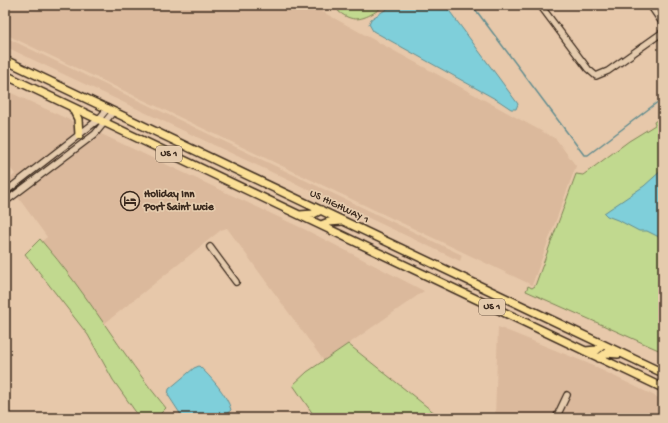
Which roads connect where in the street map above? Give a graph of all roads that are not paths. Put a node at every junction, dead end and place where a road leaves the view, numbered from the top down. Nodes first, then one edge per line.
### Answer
1 (540, 5) edge
2 (650, 5) edge
3 (660, 5) edge
4 (663, 10) edge
5 (663, 24) edge
6 (663, 32) edge
7 (5, 60) edge
8 (5, 75) edge
9 (72, 107) junction
10 (111, 110) junction
11 (101, 122) junction
12 (79, 134) junction
13 (5, 192) edge
14 (5, 202) edge
15 (321, 210) junction
16 (300, 215) junction
17 (343, 221) junction
18 (321, 225) junction
19 (210, 247) dead end
20 (236, 282) dead end
21 (603, 345) junction
22 (585, 351) junction
23 (622, 354) junction
24 (599, 358) junction
25 (663, 373) edge
26 (663, 388) edge
27 (566, 395) dead end
28 (556, 418) edge

1 - 6 street
2 - 5 street
3 - 4 street
7 - 10 main road, US HIGHWAY 1 / US 1
8 - 9 main road, US 1
9 - 11 main road, US 1
9 - 12 main road
10 - 11 street
10 - 15 main road, US HIGHWAY 1 / US 1
11 - 12 street
11 - 14 street
11 - 16 main road, US 1
12 - 13 street
15 - 16 main road
15 - 17 main road, US HIGHWAY 1 / US 1
16 - 18 main road, US 1
17 - 18 main road
17 - 21 main road, US HIGHWAY 1 / US 1
18 - 22 main road, US 1
19 - 20 street
21 - 22 main road
21 - 23 main road, US HIGHWAY 1 / US 1
22 - 24 main road, US 1
23 - 24 main road
23 - 25 main road, US HIGHWAY 1 / US 1
24 - 26 main road, US 1
27 - 28 street

